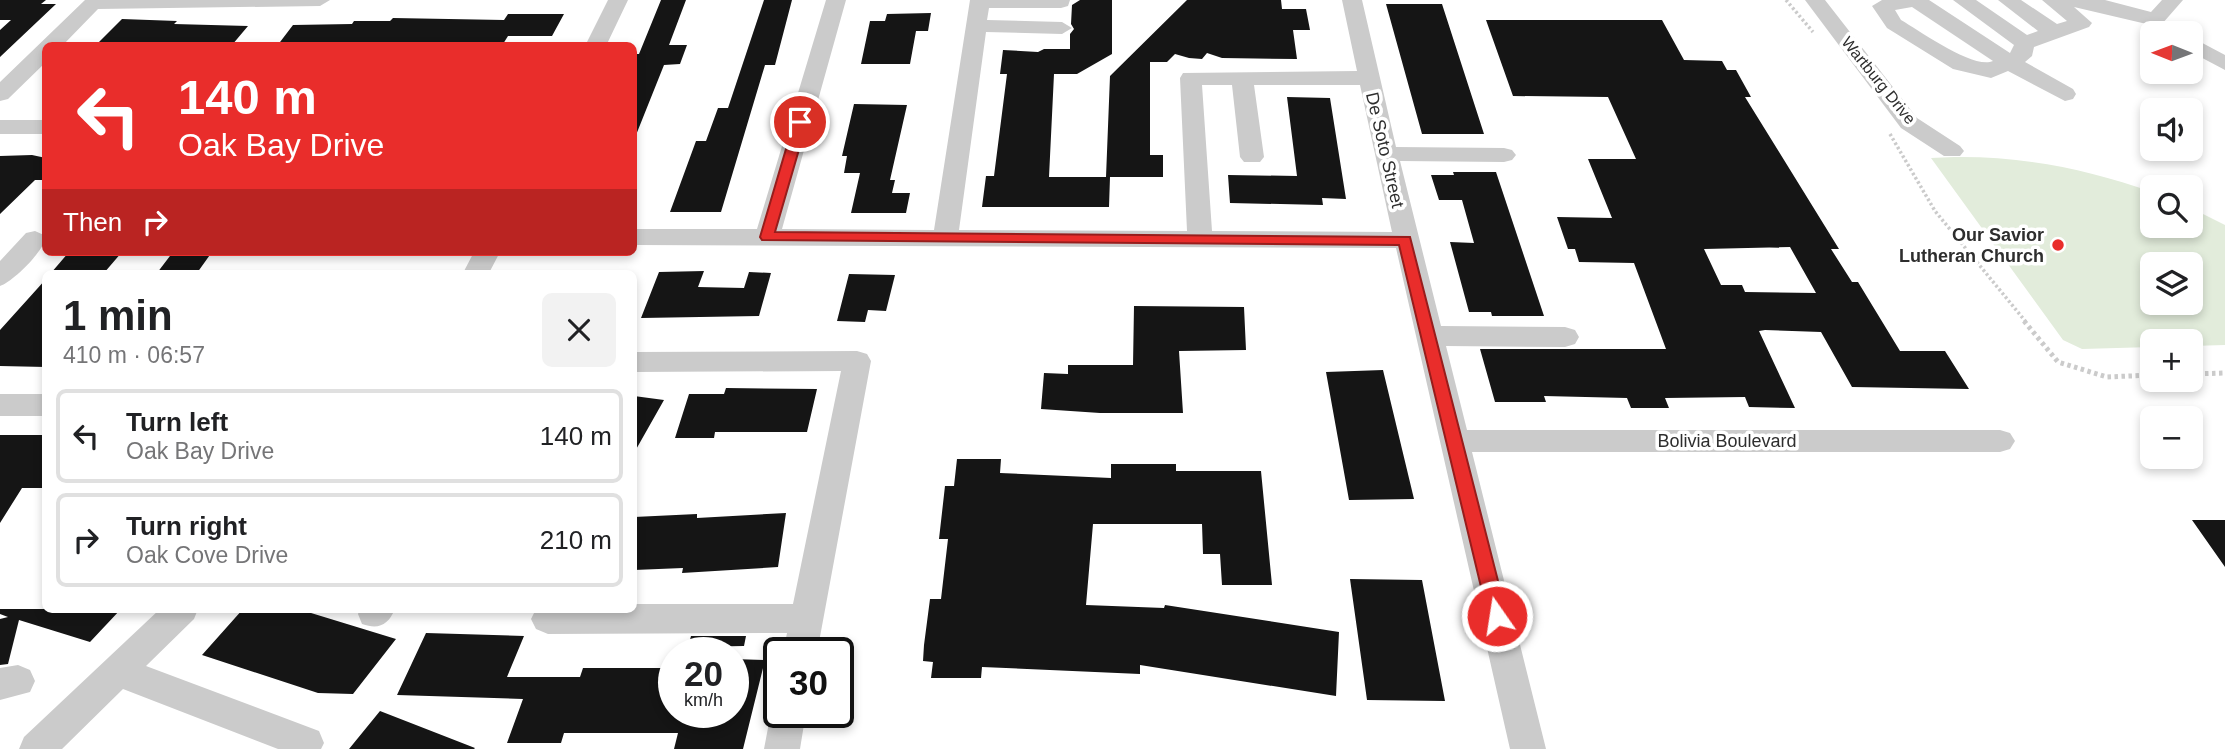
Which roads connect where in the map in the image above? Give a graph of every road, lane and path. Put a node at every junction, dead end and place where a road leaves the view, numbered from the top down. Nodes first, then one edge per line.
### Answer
1 (320, 0) edge
2 (618, 0) edge
3 (836, 0) edge
4 (1352, 0) edge
5 (1786, 0) edge
6 (1815, 0) edge
7 (1916, 0) edge
8 (1963, 0) edge
9 (2008, 0) edge
10 (2052, 0) edge
11 (2063, 0) edge
12 (2173, 0) edge
13 (980, 1) edge
14 (95, 2) edge
15 (1061, 2) dead end
16 (2155, 20) joint
17 (977, 26) junction
18 (1062, 28) dead end
19 (2054, 32) junction
20 (1814, 33) dead end
21 (54, 42) edge
22 (597, 42) edge
23 (2025, 43) junction
24 (2203, 50) edge
25 (42, 54) edge
26 (2010, 63) junction
27 (2225, 64) edge
28 (1242, 78) junction
29 (1369, 78) junction
30 (0, 94) edge
31 (2065, 94) dead end
32 (0, 127) edge
33 (42, 127) edge
34 (1886, 128) dead end
35 (1951, 151) dead end
36 (1386, 154) junction
37 (1504, 155) dead end
38 (1252, 157) dead end
39 (637, 237) edge
40 (767, 237) junction
41 (945, 238) junction
42 (35, 239) dead end
43 (1200, 239) junction
44 (1405, 240) junction
45 (0, 277) edge
46 (1429, 336) junction
47 (1565, 337) dead end
48 (637, 362) edge
49 (2225, 373) edge
50 (2203, 374) edge
51 (2140, 376) edge
52 (0, 405) edge
53 (42, 405) edge
54 (1455, 441) junction
55 (2000, 441) dead end
56 (178, 613) edge
57 (807, 618) junction
58 (548, 619) dead end
59 (803, 637) edge
60 (118, 671) junction
61 (786, 728) edge
62 (306, 743) dead end
63 (37, 749) edge
64 (782, 749) edge
65 (1528, 749) edge

1 - 14 street
2 - 22 street
3 - 40 street
4 - 29 street, De Soto Street
5 - 20 path
6 - 35 street, Wartburg Drive
7 - 26 street
7 - 26 street
8 - 23 street
9 - 19 street
10 - 19 street
11 - 16 street
12 - 16 street
13 - 15 street
13 - 17 street
14 - 21 street
17 - 18 street
17 - 41 street
19 - 23 street
23 - 26 street
24 - 27 street
25 - 30 street
26 - 31 street
28 - 29 street
28 - 38 street
28 - 43 street
29 - 36 street, De Soto Street
32 - 33 street
34 - 51 path
36 - 37 street
36 - 44 street, De Soto Street
39 - 40 street
40 - 41 street
41 - 43 street
42 - 45 street
43 - 44 street
44 - 46 street, De Soto Street
46 - 47 street
46 - 54 street, De Soto Street
48 - 57 street
49 - 50 path
52 - 53 street
54 - 55 street, Bolivia Boulevard
54 - 65 street, De Soto Street
56 - 60 street
57 - 58 street
57 - 59 street
60 - 62 street
60 - 63 street
61 - 64 street

